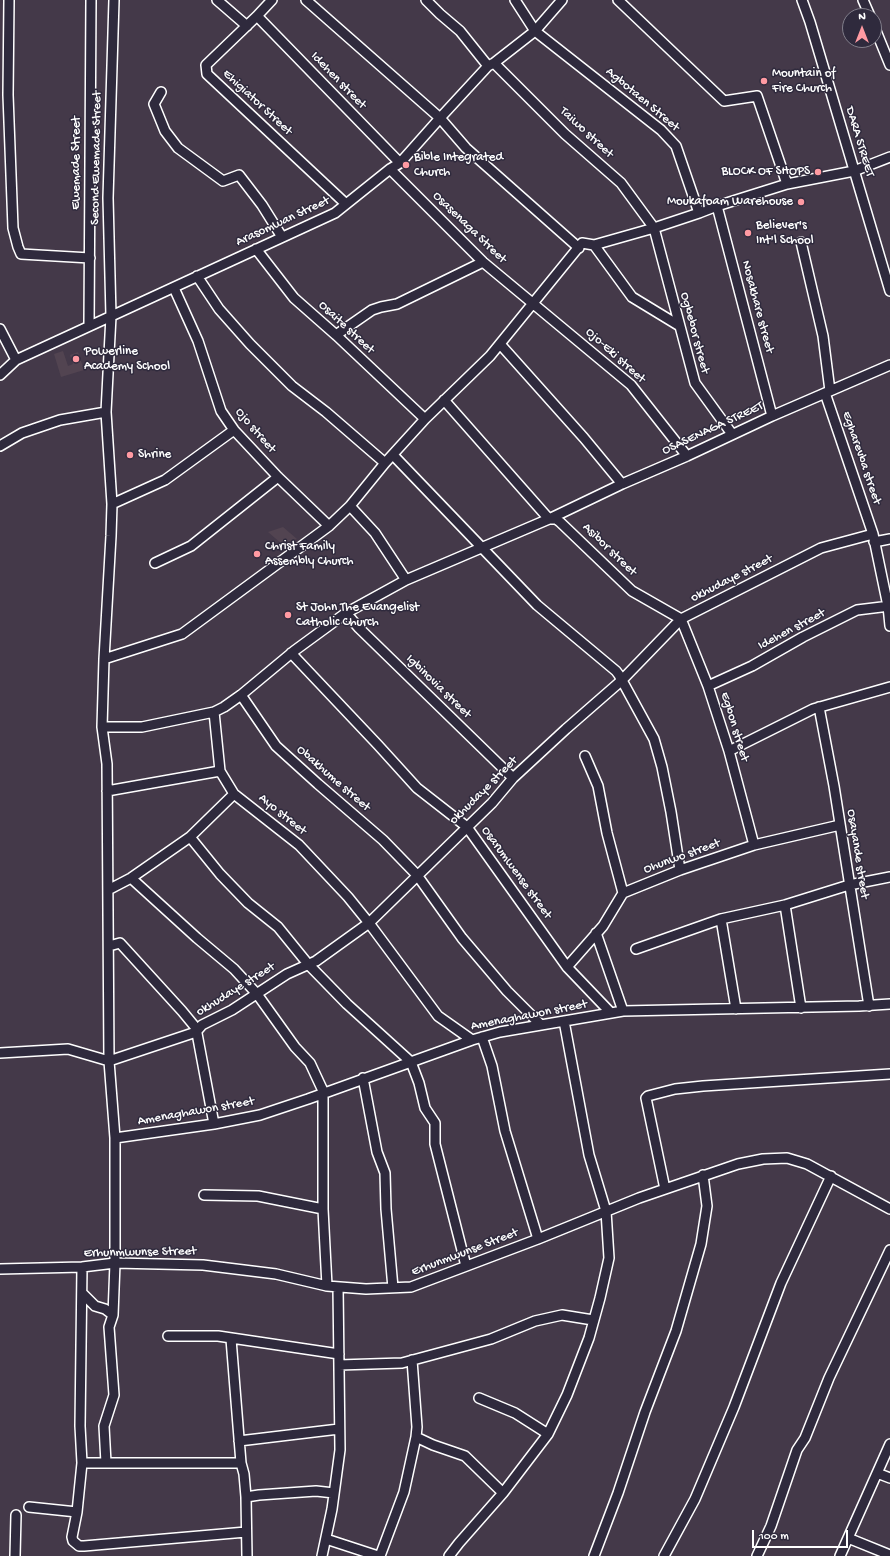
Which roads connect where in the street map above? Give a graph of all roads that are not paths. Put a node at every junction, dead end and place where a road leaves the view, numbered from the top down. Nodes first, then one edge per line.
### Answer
1 (9, 0) edge
2 (91, 0) edge
3 (114, 0) edge
4 (217, 0) edge
5 (272, 0) edge
6 (306, 0) edge
7 (426, 0) edge
8 (515, 0) edge
9 (562, 0) edge
10 (618, 0) edge
11 (802, 0) edge
12 (257, 16) junction
13 (4, 23) edge
14 (247, 26) junction
15 (535, 31) junction
16 (882, 46) edge
17 (491, 64) junction
18 (890, 65) edge
19 (161, 92) dead end
20 (4, 95) edge
21 (440, 118) junction
22 (890, 158) edge
23 (400, 163) junction
24 (390, 169) junction
25 (854, 171) junction
26 (787, 184) junction
27 (346, 204) junction
28 (717, 206) junction
29 (699, 213) junction
30 (654, 228) junction
31 (282, 237) junction
32 (801, 242) dead end
33 (594, 245) junction
34 (579, 248) junction
35 (256, 249) junction
36 (90, 258) junction
37 (483, 262) junction
38 (197, 276) junction
39 (174, 288) junction
40 (890, 291) edge
41 (533, 302) junction
42 (111, 316) junction
43 (678, 325) junction
44 (89, 326) junction
45 (0, 329) edge
46 (336, 335) junction
47 (500, 344) junction
48 (16, 360) junction
49 (890, 365) edge
50 (0, 375) edge
51 (828, 392) junction
52 (444, 400) junction
53 (106, 412) junction
54 (772, 416) junction
55 (424, 419) junction
56 (234, 430) junction
57 (732, 434) junction
58 (0, 446) edge
59 (393, 455) junction
60 (687, 456) junction
61 (385, 463) junction
62 (278, 477) junction
63 (622, 484) junction
64 (112, 504) junction
65 (350, 506) junction
66 (549, 518) junction
67 (329, 526) junction
68 (874, 538) junction
69 (890, 539) edge
70 (481, 548) junction
71 (155, 563) dead end
72 (406, 580) junction
73 (889, 606) edge
74 (346, 613) junction
75 (680, 619) junction
76 (890, 626) edge
77 (291, 654) junction
78 (104, 659) junction
79 (621, 681) junction
80 (708, 686) junction
81 (890, 687) edge
82 (241, 695) junction
83 (818, 707) junction
84 (214, 712) junction
85 (102, 727) junction
86 (729, 751) junction
87 (585, 756) dead end
88 (220, 771) junction
89 (513, 778) junction
90 (107, 791) junction
91 (234, 794) junction
92 (840, 825) junction
93 (467, 827) junction
94 (190, 837) junction
95 (754, 845) junction
96 (680, 870) junction
97 (417, 875) junction
98 (890, 877) edge
99 (131, 878) junction
100 (849, 885) junction
101 (108, 890) junction
102 (624, 893) junction
103 (785, 905) junction
104 (721, 919) junction
105 (369, 923) junction
106 (596, 933) junction
107 (109, 946) junction
108 (636, 949) dead end
109 (308, 964) junction
110 (567, 967) junction
111 (257, 994) junction
112 (890, 1004) edge
113 (869, 1006) junction
114 (801, 1008) junction
115 (736, 1009) junction
116 (624, 1011) junction
117 (611, 1013) junction
118 (564, 1021) junction
119 (541, 1025) junction
120 (196, 1032) junction
121 (482, 1037) junction
122 (472, 1040) junction
123 (0, 1053) edge
124 (109, 1061) junction
125 (411, 1062) junction
126 (890, 1074) edge
127 (363, 1078) junction
128 (324, 1093) junction
129 (214, 1124) junction
130 (114, 1138) junction
131 (703, 1175) junction
132 (831, 1176) junction
133 (665, 1189) junction
134 (204, 1195) dead end
135 (323, 1209) junction
136 (890, 1209) edge
137 (606, 1211) junction
138 (538, 1239) junction
139 (890, 1250) edge
140 (115, 1263) junction
141 (466, 1266) junction
142 (82, 1267) junction
143 (0, 1269) edge
144 (328, 1286) junction
145 (338, 1287) junction
146 (394, 1288) junction
147 (82, 1293) junction
148 (112, 1315) junction
149 (594, 1320) junction
150 (168, 1336) dead end
151 (231, 1339) junction
152 (339, 1354) junction
153 (412, 1360) junction
154 (339, 1365) junction
155 (479, 1398) dead end
156 (339, 1429) junction
157 (548, 1434) junction
158 (416, 1437) junction
159 (239, 1441) junction
160 (890, 1444) edge
161 (82, 1463) junction
162 (106, 1463) junction
163 (241, 1463) junction
164 (877, 1473) junction
165 (890, 1478) edge
166 (334, 1493) junction
167 (503, 1494) junction
168 (246, 1497) junction
169 (29, 1507) dead end
170 (77, 1512) junction
171 (16, 1515) dead end
172 (246, 1532) junction
173 (848, 1538) junction
174 (326, 1539) junction
175 (79, 1546) junction
176 (890, 1555) edge
177 (16, 1556) edge
178 (80, 1556) edge
179 (247, 1556) edge
180 (322, 1556) edge
181 (379, 1556) edge
182 (449, 1556) edge
183 (594, 1556) edge
184 (664, 1556) edge
185 (757, 1556) edge
186 (840, 1556) edge

1 - 13 street
2 - 36 street, Ewemade Street
3 - 42 street, Second Ewemade Street
4 - 14 street
5 - 12 street, Ehigiator Street
6 - 21 street
7 - 17 street, Taiwo street
8 - 15 street, Agbotaen Street
9 - 15 street, Arasomwan Street
10 - 26 street
11 - 25 street, DARA STREET
12 - 14 street, Ehigiator Street
12 - 23 street, Idehen street
13 - 20 street
14 - 27 street, Ehigiator Street
15 - 17 street, Arasomwan Street
15 - 29 street, Agbotaen Street
16 - 18 street
17 - 21 street, Arasomwan Street
17 - 30 street, Taiwo street
19 - 31 street
20 - 36 street
21 - 23 street, Arasomwan Street
21 - 34 street
22 - 25 street
23 - 24 street, Arasomwan Street
24 - 27 street, Arasomwan Street
24 - 37 street, Osasenaga Street
25 - 26 street
25 - 40 street, DARA STREET
26 - 28 street
27 - 31 street, Arasomwan Street
28 - 29 street
28 - 54 street, Nosakhare street
29 - 30 street
30 - 33 street
30 - 43 street, Ogbebor street
31 - 35 street, Arasomwan Street
32 - 51 street, Egharevba street
33 - 34 street
33 - 43 street
34 - 41 street
35 - 38 street, Arasomwan Street
35 - 46 street, Osaite street
36 - 44 street, Ewemade Street
37 - 41 street, Osasenaga Street
37 - 46 street
38 - 39 street, Arasomwan Street
38 - 61 street
39 - 42 street, Arasomwan Street
39 - 56 street, Ojo street
41 - 47 street
41 - 60 street, Ojo-Eki street
42 - 44 street, Arasomwan Street
42 - 53 street, Second Ewemade Street
43 - 57 street, Ogbebor street
44 - 48 street, Arasomwan Street
45 - 48 street
46 - 55 street, Osaite street
47 - 52 street
47 - 63 street
48 - 50 street, Arasomwan Street
49 - 51 street, OSASENAGA STREET
51 - 54 street, OSASENAGA STREET
51 - 68 street, Egharevba street
52 - 55 street
52 - 66 street, Asibor street
53 - 58 street
53 - 64 street, Second Ewemade Street
54 - 57 street, OSASENAGA STREET
55 - 59 street
56 - 62 street, Ojo street
56 - 64 street
57 - 60 street, OSASENAGA STREET
59 - 61 street
59 - 70 street
60 - 63 street, OSASENAGA STREET
61 - 65 street
62 - 67 street, Ojo street
62 - 71 street
63 - 66 street, OSASENAGA STREET
64 - 78 street, Second Ewemade Street
65 - 67 street
65 - 72 street
66 - 70 street, OSASENAGA STREET
66 - 75 street, Asibor street
67 - 78 street
68 - 69 street, okhudaye street
68 - 73 street, Egharevba street
68 - 75 street, okhudaye street
70 - 72 street, OSASENAGA STREET
70 - 79 street
72 - 74 street, OSASENAGA STREET
73 - 76 street, Egharevba street
73 - 80 street, Idehen street
74 - 77 street
74 - 89 street, Igbinovia street
75 - 79 street, okhudaye street
75 - 80 street, Egbon street
77 - 82 street
77 - 93 street, Osarumwense street
78 - 85 street, Second Ewemade Street
79 - 89 street, okhudaye street
79 - 96 street
80 - 86 street, Egbon street
81 - 83 street
82 - 84 street
82 - 97 street, Obakhume street
83 - 86 street
83 - 92 street, Osayande street
84 - 85 street
84 - 88 street, Ayo street
85 - 90 street, Second Ewemade Street
86 - 95 street, Egbon street
87 - 102 street
88 - 90 street
88 - 91 street, Ayo street
89 - 93 street, okhudaye street
90 - 101 street, Second Ewemade Street
91 - 94 street
91 - 105 street, Ayo street
92 - 95 street, Ohunwo street
92 - 100 street, Osayande street
93 - 97 street, okhudaye street
93 - 110 street, Osarumwense street
94 - 99 street
94 - 109 street
95 - 96 street, Ohunwo street
96 - 102 street, Ohunwo street
97 - 105 street, okhudaye street
97 - 119 street, Obakhume street
98 - 100 street
99 - 101 street
99 - 111 street
100 - 103 street
100 - 113 street, Osayande street
101 - 107 street, Second Ewemade Street
102 - 106 street
103 - 104 street
103 - 114 street
104 - 108 street
104 - 115 street
105 - 109 street, okhudaye street
105 - 122 street, Ayo street
106 - 110 street
106 - 116 street
107 - 120 street
107 - 124 street, Second Ewemade Street
109 - 111 street, okhudaye street
109 - 125 street
110 - 117 street, Osarumwense street
111 - 120 street, okhudaye street
111 - 128 street
112 - 113 street, Amenaghawon street
113 - 114 street, Amenaghawon street
114 - 115 street, Amenaghawon street
115 - 116 street, Amenaghawon street
116 - 117 street, Amenaghawon street
117 - 118 street, Amenaghawon street
118 - 119 street, Amenaghawon street
118 - 137 street
119 - 121 street, Amenaghawon street
120 - 124 street, okhudaye street
120 - 129 street
121 - 122 street, Amenaghawon street
121 - 138 street
122 - 125 street, Amenaghawon street
123 - 124 street
124 - 130 street, Second Ewemade Street
125 - 127 street, Amenaghawon street
125 - 141 street
126 - 133 street
127 - 128 street, Amenaghawon street
127 - 146 street
128 - 129 street, Amenaghawon street
128 - 135 street
129 - 130 street, Amenaghawon street
130 - 140 street, Second Ewemade Street
131 - 132 street, Erhunmwunse Street
131 - 133 street, Erhunmwunse Street
131 - 183 street
132 - 136 street, Erhunmwunse Street
132 - 184 street
133 - 137 street, Erhunmwunse Street
134 - 135 street
135 - 144 street
137 - 138 street, Erhunmwunse Street
137 - 149 street
138 - 141 street, Erhunmwunse Street
139 - 185 street
140 - 142 street, Erhunmwunse Street
140 - 144 street, Erhunmwunse Street
140 - 148 street, Second Ewemade Street
141 - 146 street, Erhunmwunse Street
142 - 143 street, Erhunmwunse Street
142 - 147 street
144 - 145 street, Erhunmwunse Street
145 - 146 street, Erhunmwunse Street
145 - 152 street
147 - 148 street
147 - 161 street
148 - 162 street, Second Ewemade Street
149 - 153 street
149 - 157 street
150 - 151 street
151 - 152 street
151 - 159 street
152 - 154 street
153 - 154 street
153 - 158 street
154 - 156 street
155 - 157 street
156 - 159 street
156 - 166 street
157 - 167 street
158 - 167 street
158 - 181 street
159 - 163 street
160 - 164 street
161 - 162 street
161 - 170 street
162 - 163 street
163 - 168 street
164 - 165 street
164 - 173 street
166 - 168 street
166 - 174 street
167 - 182 street
168 - 172 street
169 - 170 street
170 - 175 street
171 - 177 street
172 - 175 street
172 - 179 street
173 - 176 street
173 - 186 street
174 - 180 street
174 - 181 street
175 - 178 street

